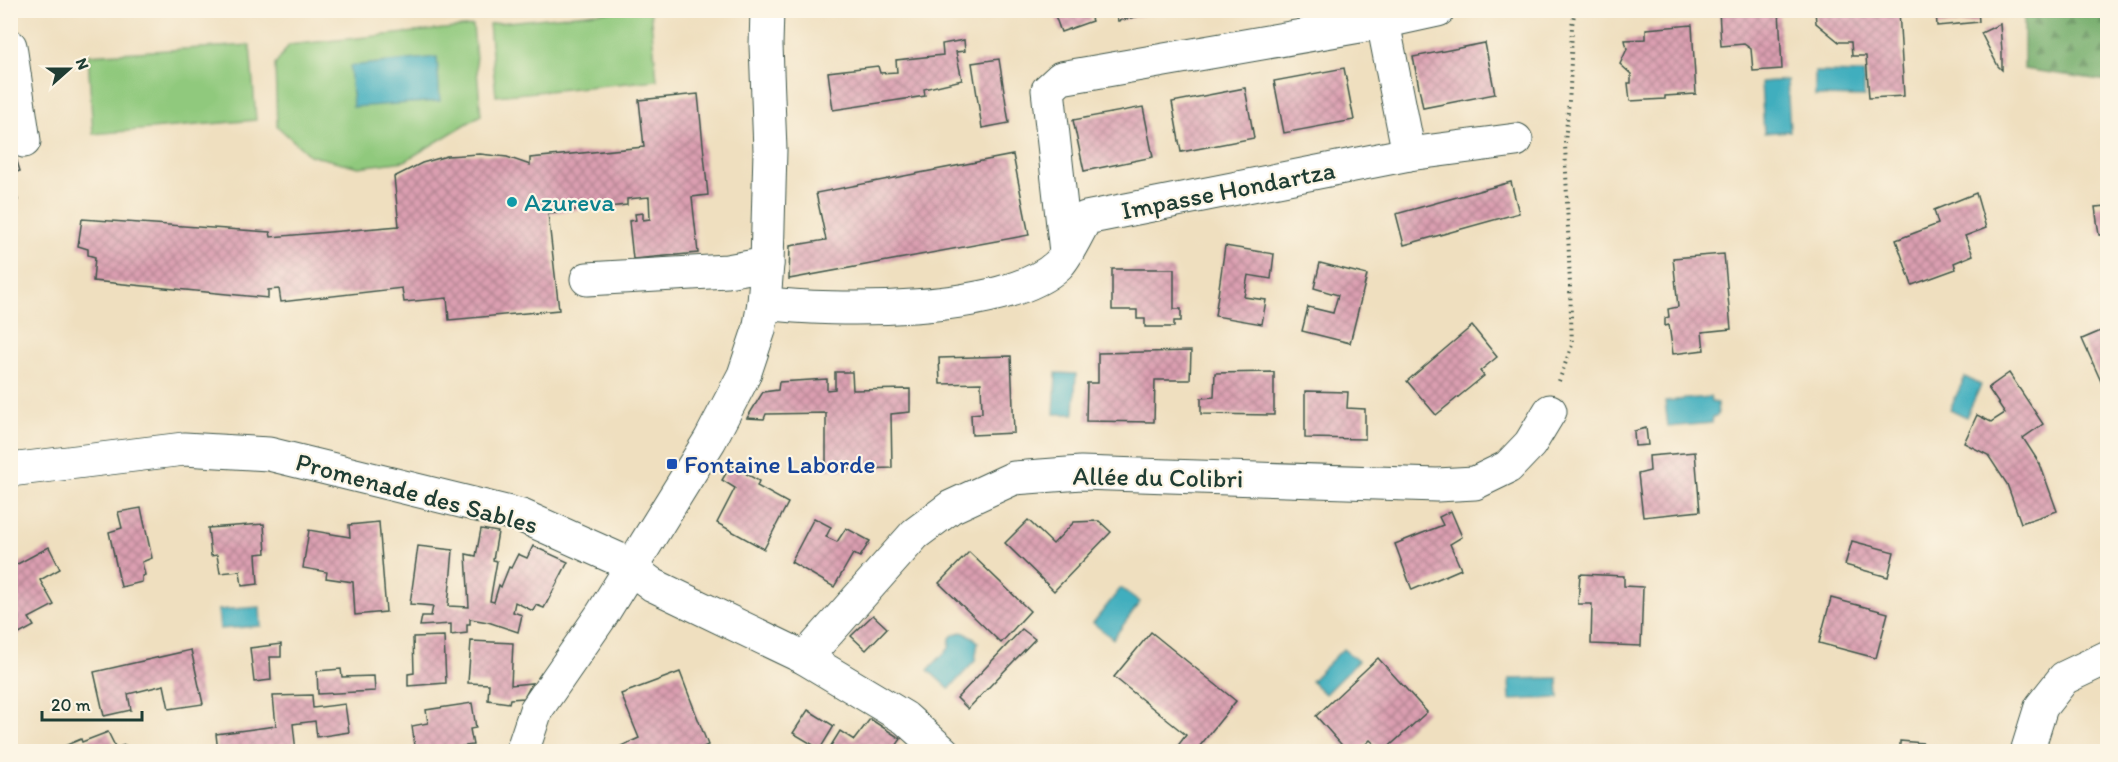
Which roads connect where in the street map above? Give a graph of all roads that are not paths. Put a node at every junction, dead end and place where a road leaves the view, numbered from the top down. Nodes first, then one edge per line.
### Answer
1 (767, 10) edge
2 (1438, 10) edge
3 (1383, 22) junction
4 (10, 46) edge
5 (1516, 140) dead end
6 (24, 141) dead end
7 (1409, 154) junction
8 (1066, 252) junction
9 (767, 264) junction
10 (587, 279) dead end
11 (764, 303) junction
12 (1550, 411) road end
13 (10, 470) edge
14 (631, 568) junction
15 (2108, 657) edge
16 (805, 658) junction
17 (522, 752) edge
18 (943, 752) edge
19 (2027, 752) edge

1 - 9 street
2 - 3 street
3 - 7 street
3 - 8 street
4 - 6 street
5 - 7 street, Impasse Hondartza
7 - 8 street, Impasse Hondartza
8 - 11 street, Impasse Hondartza
9 - 10 street
9 - 11 street
11 - 14 street
12 - 16 street, Allée du Colibri
13 - 14 street, Promenade des Sables
14 - 16 street, Promenade des Sables
14 - 17 street
15 - 19 street
16 - 18 street, Promenade des Sables

